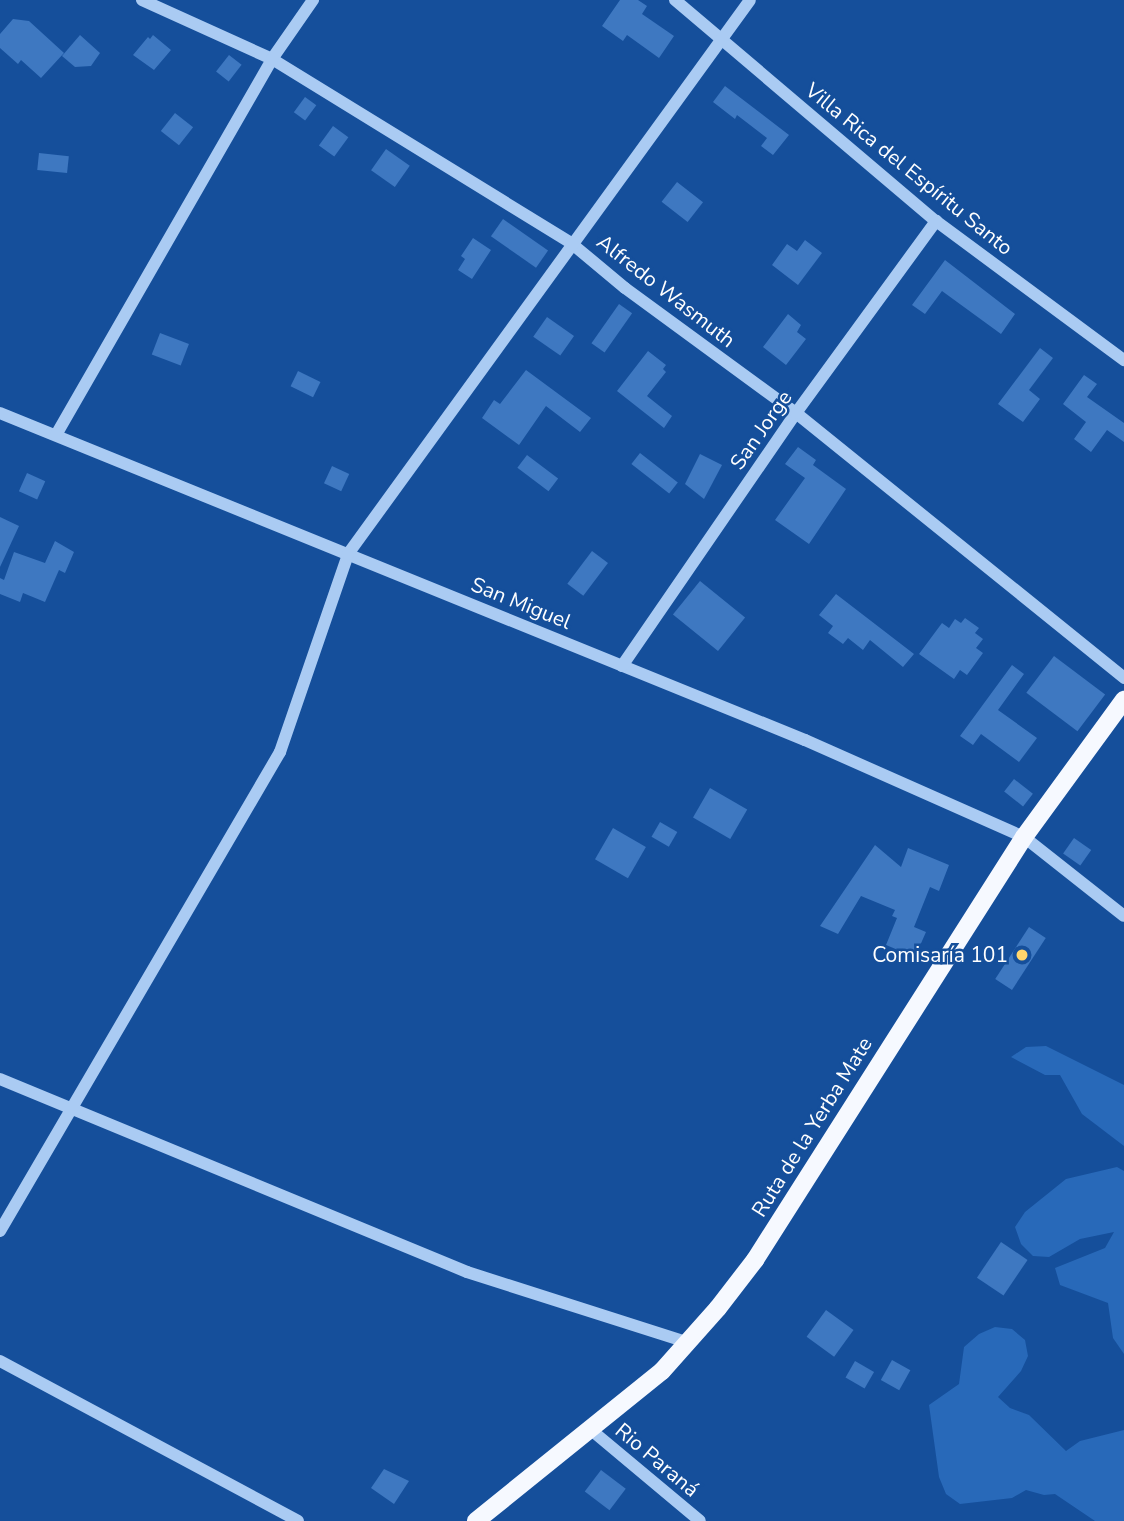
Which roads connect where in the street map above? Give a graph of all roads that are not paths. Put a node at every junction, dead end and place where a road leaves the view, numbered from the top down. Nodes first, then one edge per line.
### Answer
1 (142, 0) edge
2 (313, 0) edge
3 (675, 0) edge
4 (750, 0) edge
5 (720, 37) junction
6 (272, 59) junction
7 (936, 221) junction
8 (571, 243) junction
9 (1124, 360) edge
10 (0, 413) edge
11 (796, 413) junction
12 (56, 435) junction
13 (348, 554) junction
14 (622, 666) junction
15 (1124, 678) edge
16 (1124, 700) edge
17 (1024, 837) junction
18 (1124, 916) edge
19 (0, 1079) edge
20 (71, 1109) junction
21 (0, 1231) edge
22 (690, 1343) junction
23 (0, 1361) edge
24 (590, 1429) junction
25 (298, 1521) edge
26 (476, 1521) edge
27 (700, 1521) edge

1 - 6 street, Alfredo Wasmuth
2 - 6 street
3 - 5 street, Villa Rica del Espíritu Santo
4 - 5 street
5 - 7 street, Villa Rica del Espíritu Santo
5 - 8 street
6 - 8 street, Alfredo Wasmuth
6 - 12 street
7 - 9 street, Villa Rica del Espíritu Santo
7 - 11 street, San Jorge
8 - 11 street, Alfredo Wasmuth
8 - 13 street
10 - 12 street, San Miguel
11 - 14 street, San Jorge
11 - 15 street, Alfredo Wasmuth
12 - 13 street, San Miguel
13 - 14 street, San Miguel
13 - 20 street
14 - 17 street, San Miguel
16 - 17 main road, Ruta de la Yerba Mate
17 - 18 street, San Miguel
17 - 22 main road, Ruta de la Yerba Mate
19 - 20 street
20 - 21 street
20 - 22 street
22 - 24 main road, Ruta de la Yerba Mate
23 - 25 street
24 - 26 main road, Ruta de la Yerba Mate
24 - 27 street, Rio Paraná

